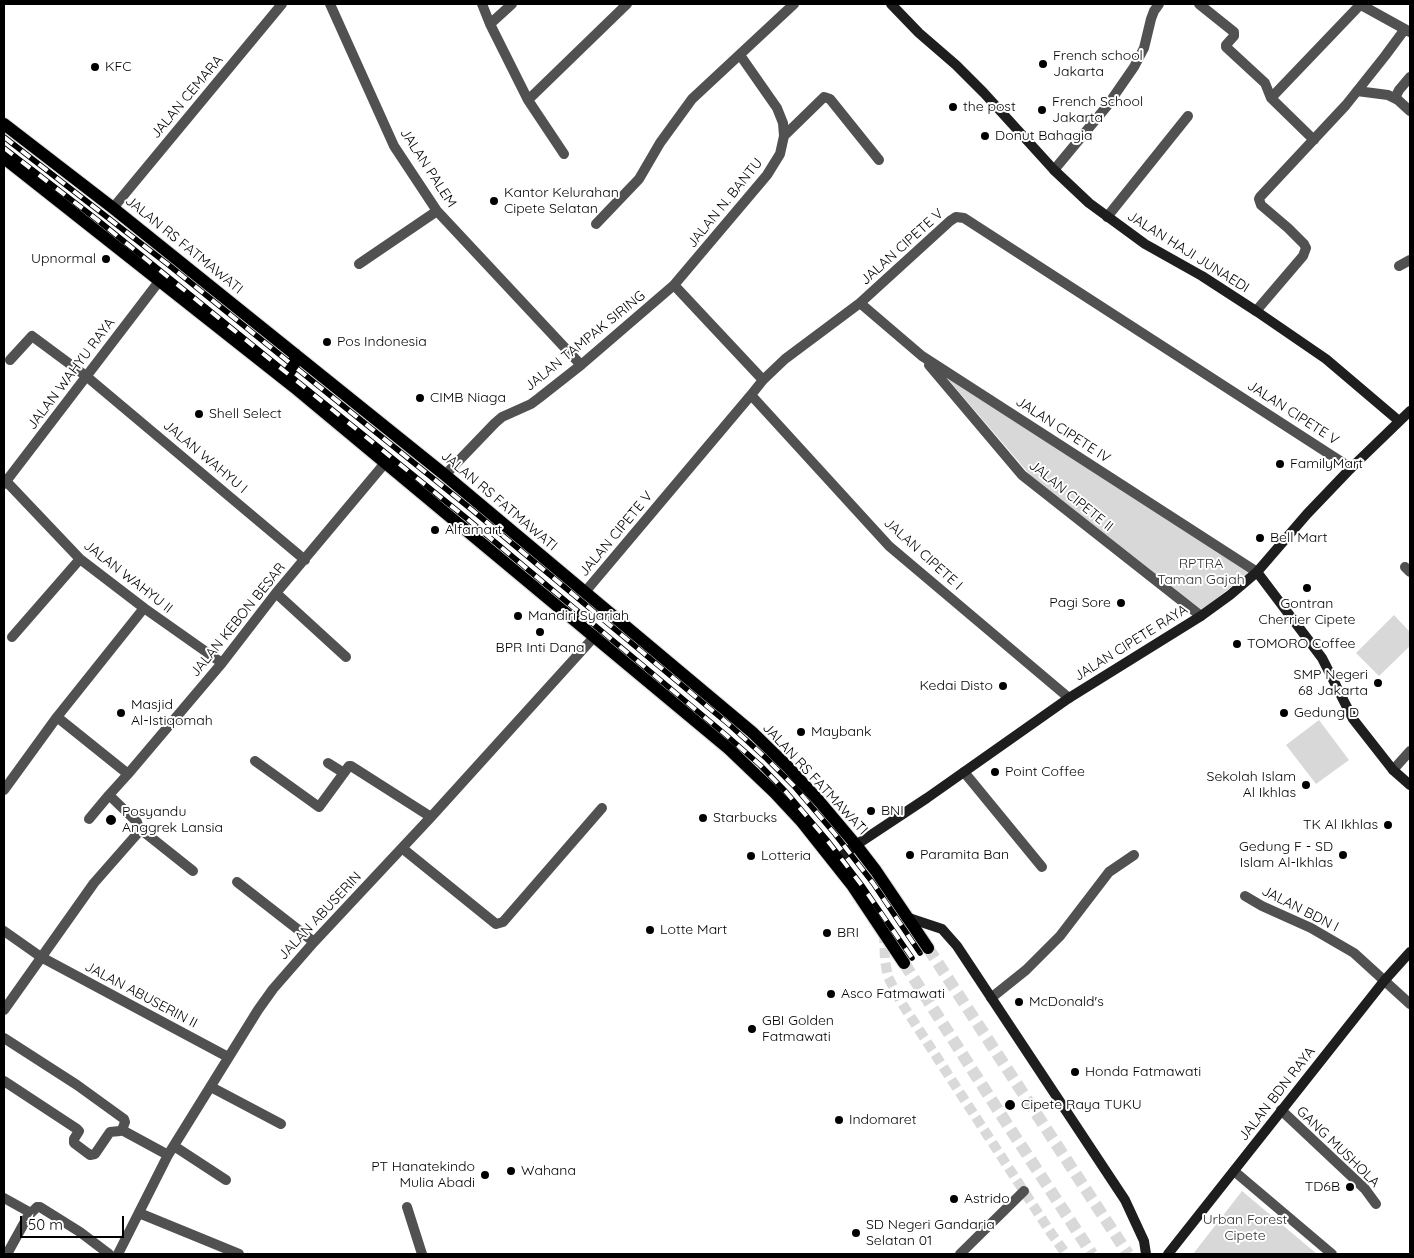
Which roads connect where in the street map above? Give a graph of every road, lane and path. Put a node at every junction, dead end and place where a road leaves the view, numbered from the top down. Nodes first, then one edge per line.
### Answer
1 (282, 4) edge
2 (330, 4) edge
3 (482, 4) edge
4 (512, 4) edge
5 (627, 4) edge
6 (794, 4) edge
7 (891, 4) edge
8 (1159, 4) edge
9 (1199, 4) edge
10 (490, 24) junction
11 (1407, 31) edge
12 (740, 55) junction
13 (1410, 77) edge
14 (1357, 91) junction
15 (1271, 98) junction
16 (528, 100) junction
17 (1398, 100) junction
18 (1410, 112) edge
19 (1188, 116) dead end
20 (4, 124) edge
21 (784, 136) junction
22 (1314, 140) junction
23 (564, 154) dead end
24 (4, 158) edge
25 (879, 160) dead end
26 (1054, 170) junction
27 (113, 208) junction
28 (437, 211) junction
29 (1107, 217) junction
30 (596, 224) dead end
31 (1410, 260) edge
32 (359, 264) dead end
33 (1399, 266) dead end
34 (160, 280) junction
35 (674, 285) junction
36 (860, 303) junction
37 (1256, 311) junction
38 (295, 354) junction
39 (922, 356) junction
40 (10, 360) dead end
41 (581, 365) junction
42 (312, 368) junction
43 (86, 376) junction
44 (280, 376) junction
45 (763, 380) junction
46 (294, 387) junction
47 (751, 395) junction
48 (1410, 411) edge
49 (1399, 421) junction
50 (385, 463) junction
51 (1351, 468) junction
52 (445, 475) junction
53 (4, 481) edge
54 (80, 559) junction
55 (305, 560) junction
56 (1257, 572) junction
57 (585, 592) junction
58 (276, 593) junction
59 (144, 608) junction
60 (1200, 616) junction
61 (595, 636) junction
62 (12, 637) dead end
63 (346, 657) dead end
64 (222, 663) junction
65 (1069, 698) junction
66 (57, 717) junction
67 (1410, 751) edge
68 (255, 761) dead end
69 (328, 763) dead end
70 (1393, 770) junction
71 (964, 772) junction
72 (344, 773) junction
73 (128, 774) junction
74 (1410, 785) edge
75 (4, 790) edge
76 (109, 795) junction
77 (602, 808) dead end
78 (431, 817) junction
79 (89, 818) dead end
80 (138, 828) junction
81 (856, 845) junction
82 (402, 848) junction
83 (1134, 855) dead end
84 (834, 862) junction
85 (1042, 867) dead end
86 (193, 871) dead end
87 (237, 882) dead end
88 (1245, 896) dead end
89 (906, 917) junction
90 (4, 931) edge
91 (314, 942) junction
92 (928, 948) tunnel mouth
93 (1410, 952) edge
94 (41, 957) junction
95 (904, 963) tunnel mouth
96 (1384, 981) junction
97 (991, 998) junction
98 (1410, 1004) edge
99 (4, 1010) edge
100 (4, 1038) edge
101 (228, 1057) junction
102 (4, 1081) edge
103 (211, 1087) junction
104 (1281, 1110) junction
105 (281, 1124) dead end
106 (122, 1130) junction
107 (171, 1151) junction
108 (1234, 1171) junction
109 (226, 1180) dead end
110 (1024, 1191) dead end
111 (4, 1198) edge
112 (1376, 1204) dead end
113 (407, 1207) dead end
114 (31, 1213) junction
115 (138, 1213) junction
116 (7, 1254) edge
117 (109, 1254) edge
118 (118, 1254) edge
119 (235, 1254) edge
120 (422, 1254) edge
121 (960, 1254) edge
122 (1146, 1254) edge
123 (1168, 1254) edge
124 (1332, 1254) edge

1 - 27 street, JALAN CEMARA
2 - 28 street, JALAN PALEM
3 - 10 street
4 - 10 street
5 - 16 street
6 - 12 street
7 - 26 street, JALAN HAJI JUNAEDI
8 - 26 street
9 - 15 street
10 - 16 street
11 - 14 street
11 - 15 street
12 - 21 street
12 - 30 street
13 - 17 street
14 - 17 street
14 - 22 street
15 - 22 street
16 - 23 street
17 - 18 street
19 - 29 street
20 - 27 main road, JALAN RS FATMAWATI
21 - 25 street
21 - 35 street, JALAN N. BANTU
22 - 37 street
24 - 34 main road
26 - 29 street, JALAN HAJI JUNAEDI
27 - 38 main road, JALAN RS FATMAWATI
28 - 32 street
28 - 41 street, JALAN PALEM
29 - 37 street, JALAN HAJI JUNAEDI
31 - 33 street
34 - 43 street, JALAN WAHYU RAYA
34 - 44 main road
35 - 41 street, JALAN TAMPAK SIRING
35 - 45 street
36 - 39 street, JALAN CIPETE IV
36 - 45 street, JALAN CIPETE V
36 - 51 street, JALAN CIPETE V
37 - 49 street, JALAN HAJI JUNAEDI
38 - 42 main road, JALAN RS FATMAWATI
38 - 44 main road
39 - 56 street, JALAN CIPETE IV
39 - 60 street, JALAN CIPETE II
40 - 43 street, JALAN WAHYU I
41 - 52 street, JALAN TAMPAK SIRING
42 - 46 main road
42 - 52 main road, JALAN RS FATMAWATI
43 - 53 street, JALAN WAHYU RAYA
43 - 55 street, JALAN WAHYU I
44 - 46 main road
45 - 47 street, JALAN CIPETE V
46 - 50 main road
47 - 57 street, JALAN CIPETE V
47 - 65 street, JALAN CIPETE I
48 - 49 street, JALAN CIPETE RAYA
49 - 51 street, JALAN CIPETE RAYA
50 - 55 street, JALAN KEBON BESAR
50 - 61 main road
51 - 56 street, JALAN CIPETE RAYA
52 - 57 main road, JALAN RS FATMAWATI
53 - 54 street, JALAN WAHYU II
54 - 59 street, JALAN WAHYU II
54 - 62 street
55 - 58 street, JALAN KEBON BESAR
56 - 60 street, JALAN CIPETE RAYA
56 - 70 street
57 - 81 main road, JALAN RS FATMAWATI
58 - 63 street
58 - 64 street, JALAN KEBON BESAR
59 - 64 street, JALAN WAHYU II
59 - 66 street
60 - 65 street, JALAN CIPETE RAYA
61 - 78 street, JALAN ABUSERIN
61 - 84 main road
64 - 73 street, JALAN KEBON BESAR
65 - 71 street, JALAN CIPETE RAYA
66 - 73 street
66 - 75 street
67 - 70 street
68 - 72 street
69 - 72 street
70 - 74 street
71 - 81 street, JALAN CIPETE RAYA
71 - 85 street
72 - 78 street
73 - 76 street, JALAN KEBON BESAR
76 - 79 street, JALAN KEBON BESAR
76 - 80 street
77 - 82 street
78 - 82 street, JALAN ABUSERIN
80 - 86 street
80 - 94 street
81 - 84 street, JALAN CIPETE RAYA
81 - 89 main road, JALAN RS FATMAWATI
82 - 91 street, JALAN ABUSERIN
83 - 97 street
84 - 95 main road
87 - 91 street
88 - 96 street, JALAN BDN I
89 - 92 main road, JALAN RS FATMAWATI
89 - 97 street
90 - 94 street, JALAN ABUSERIN II
91 - 101 street, JALAN ABUSERIN
93 - 96 street, JALAN BDN RAYA
94 - 99 street
94 - 101 street, JALAN ABUSERIN II
96 - 98 street, JALAN BDN I
96 - 104 street, JALAN BDN RAYA
97 - 122 street
100 - 106 street
101 - 103 street, JALAN ABUSERIN
102 - 106 street
103 - 105 street
103 - 107 street, JALAN ABUSERIN
104 - 108 street, JALAN BDN RAYA
104 - 112 street, GANG MUSHOLA
106 - 107 street
107 - 109 street
107 - 115 street, JALAN ABUSERIN
108 - 123 street, JALAN BDN RAYA
108 - 124 street
110 - 121 street
111 - 114 street
113 - 120 street
114 - 116 street
114 - 117 street
115 - 118 street, JALAN ABUSERIN
115 - 119 street

